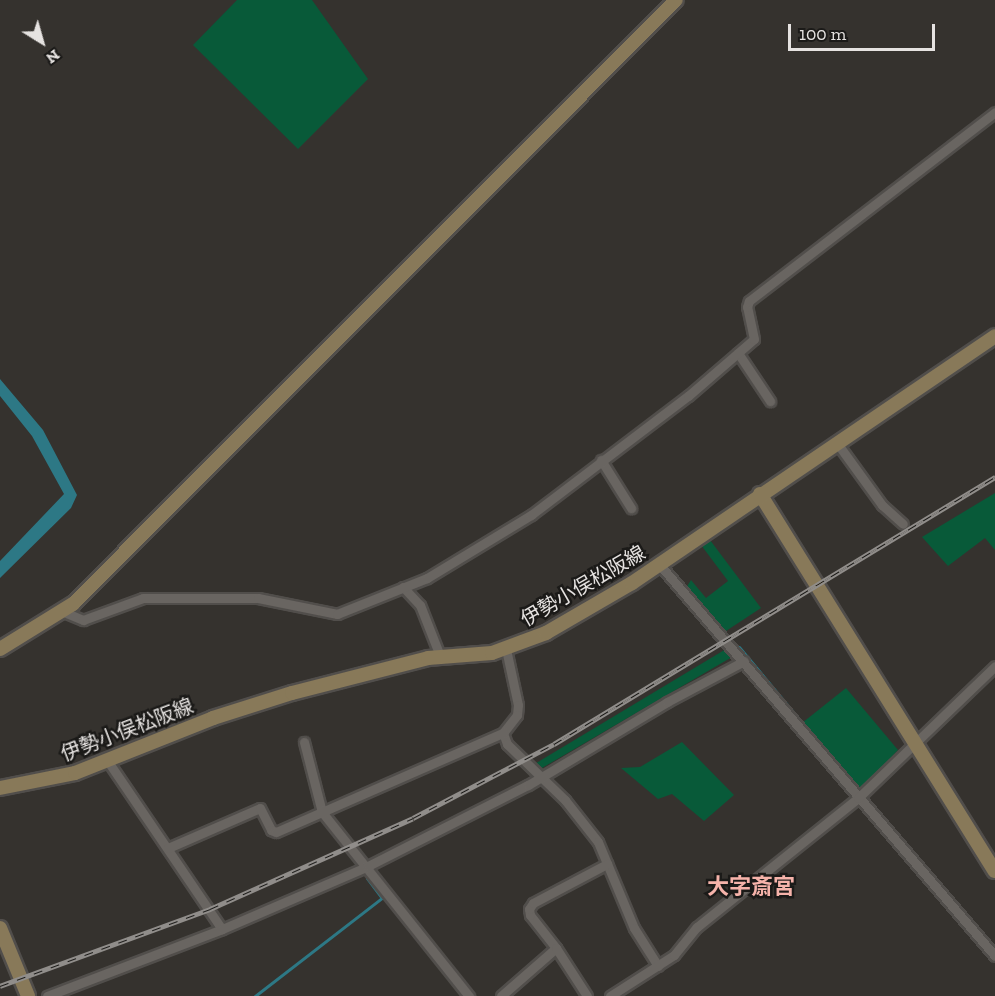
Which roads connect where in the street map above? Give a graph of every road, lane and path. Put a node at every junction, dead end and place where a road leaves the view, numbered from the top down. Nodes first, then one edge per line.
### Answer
1 (676, 0) edge
2 (995, 112) edge
3 (995, 336) edge
4 (738, 353) junction
5 (770, 401) dead end
6 (837, 442) junction
7 (601, 460) junction
8 (760, 494) junction
9 (631, 508) dead end
10 (903, 524) dead end
11 (659, 564) junction
12 (403, 587) junction
13 (63, 612) junction
14 (0, 649) edge
15 (506, 650) junction
16 (440, 657) junction
17 (744, 661) junction
18 (995, 666) edge
19 (503, 733) junction
20 (304, 742) dead end
21 (915, 745) junction
22 (107, 760) junction
23 (538, 777) junction
24 (0, 788) edge
25 (858, 798) junction
26 (322, 812) junction
27 (168, 848) junction
28 (607, 864) junction
29 (368, 866) junction
30 (995, 871) edge
31 (0, 928) edge
32 (222, 929) junction
33 (555, 948) junction
34 (995, 956) edge
35 (658, 966) junction
36 (28, 996) edge
37 (47, 996) edge
38 (468, 996) edge
39 (501, 996) edge
40 (587, 996) edge
41 (610, 996) edge

1 - 13 street
2 - 4 street
3 - 6 street, 伊勢小俣松阪線
4 - 5 street
4 - 7 street
6 - 8 street, 伊勢小俣松阪線
6 - 10 street
7 - 9 street
7 - 12 street
8 - 11 street, 伊勢小俣松阪線
8 - 21 street
11 - 15 street, 伊勢小俣松阪線
11 - 17 street
12 - 13 street
12 - 16 street
13 - 14 street
15 - 16 street, 伊勢小俣松阪線
15 - 19 street
16 - 22 street, 伊勢小俣松阪線
17 - 23 street
17 - 25 street
18 - 21 street
19 - 23 street
19 - 26 street
20 - 26 street
21 - 25 street
21 - 30 street
22 - 24 street, 伊勢小俣松阪線
22 - 27 street
23 - 28 street
23 - 29 street
25 - 34 street
25 - 35 street
26 - 27 street
26 - 29 street
27 - 32 street
28 - 33 street
28 - 35 street
29 - 32 street
29 - 38 street
31 - 36 street
32 - 37 street
33 - 39 street
33 - 40 street
35 - 41 street

